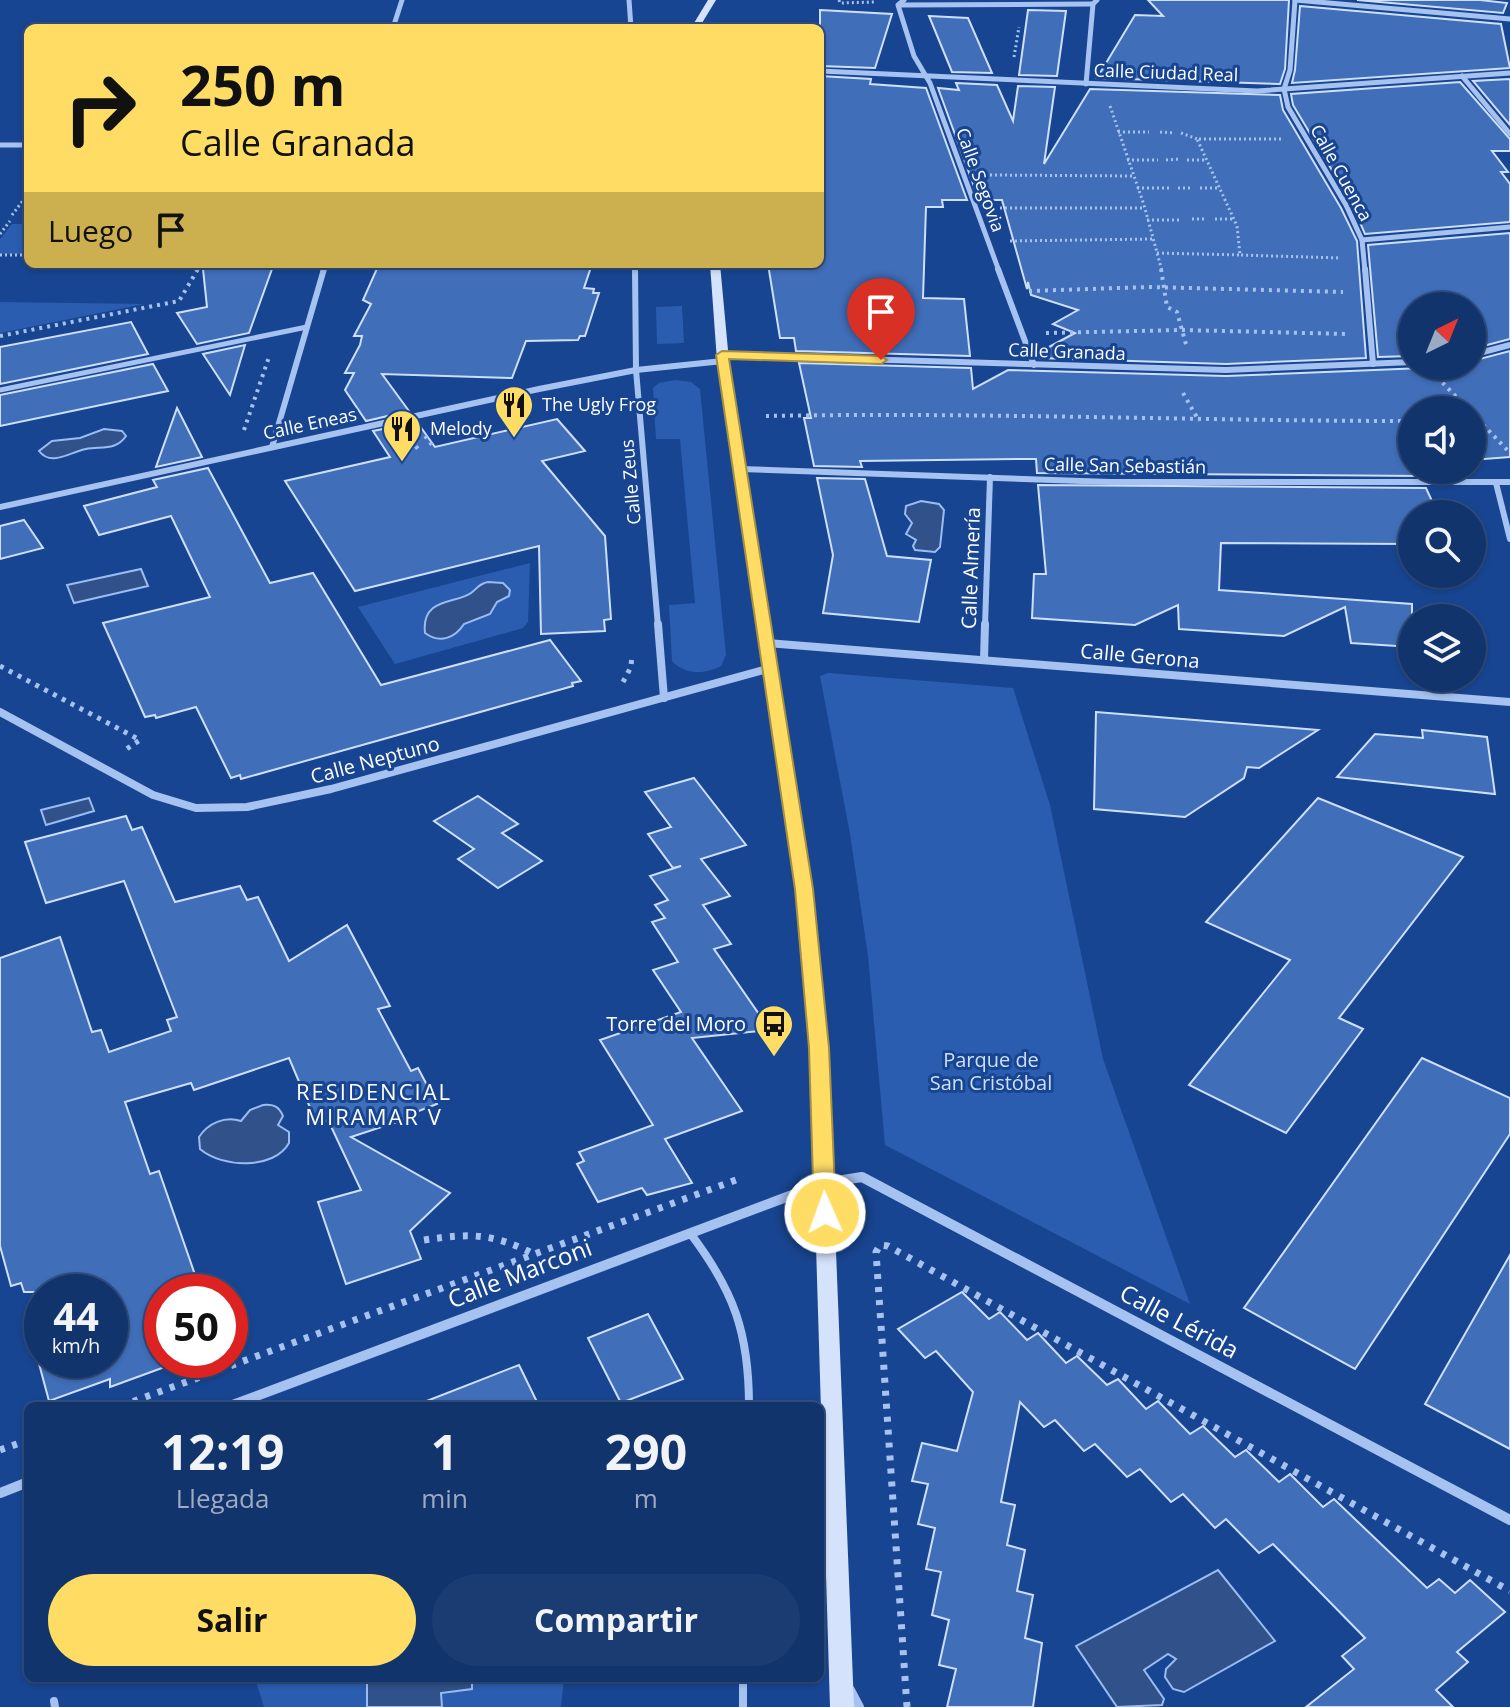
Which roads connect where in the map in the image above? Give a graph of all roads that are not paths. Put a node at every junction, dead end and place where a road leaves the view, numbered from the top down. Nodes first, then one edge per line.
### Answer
1 (402, 0) edge
2 (629, 0) edge
3 (712, 0) edge
4 (1295, 0) edge
5 (901, 2) edge
6 (1095, 2) edge
7 (1510, 19) edge
8 (394, 24) edge
9 (631, 24) edge
10 (697, 24) edge
11 (824, 71) edge
12 (1510, 73) edge
13 (1462, 76) junction
14 (926, 78) junction
15 (1086, 84) junction
16 (1284, 89) junction
17 (1510, 134) edge
18 (0, 145) edge
19 (24, 145) edge
20 (1510, 227) edge
21 (1362, 240) junction
22 (324, 268) edge
23 (635, 268) edge
24 (715, 268) edge
25 (307, 327) junction
26 (1510, 345) edge
27 (1486, 351) edge
28 (722, 358) junction
29 (1398, 363) edge
30 (1373, 364) junction
31 (1034, 365) junction
32 (636, 370) junction
33 (0, 390) edge
34 (272, 447) junction
35 (740, 469) junction
36 (990, 477) junction
37 (1510, 482) edge
38 (1496, 483) junction
39 (0, 507) edge
40 (1510, 539) edge
41 (767, 643) junction
42 (984, 660) junction
43 (771, 668) junction
44 (664, 698) junction
45 (1510, 702) edge
46 (0, 712) edge
47 (824, 1183) junction
48 (690, 1233) junction
49 (241, 1402) edge
50 (749, 1402) edge
51 (24, 1484) edge
52 (0, 1493) edge
53 (1510, 1520) edge
54 (841, 1674) junction
55 (743, 1682) edge
56 (743, 1707) edge
57 (842, 1707) edge
58 (859, 1707) edge

1 - 8 street
2 - 9 street
3 - 10 main road
4 - 7 street
4 - 16 street
5 - 6 street, Calle Segovia
5 - 14 street, Calle Segovia
6 - 15 street
11 - 14 street, Calle Ciudad Real
12 - 13 street, Calle Ciudad Real
13 - 16 street, Calle Ciudad Real
13 - 17 street
14 - 15 street, Calle Ciudad Real
14 - 31 street, Calle Segovia
15 - 16 street, Calle Ciudad Real
16 - 21 street, Calle Cuenca
18 - 19 street
20 - 21 street
21 - 30 street, Calle Cuenca
22 - 25 street
23 - 32 street, Calle Zeus
24 - 28 main road
25 - 33 lane
25 - 34 street
26 - 27 street
28 - 31 street, Calle Granada
28 - 32 street, Calle Eneas
28 - 35 main road
29 - 30 street, Calle Granada
30 - 31 street, Calle Granada
32 - 34 street, Calle Eneas
32 - 44 street, Calle Zeus
34 - 39 street, Calle Eneas
35 - 36 street, Calle San Sebastián
35 - 41 main road
36 - 38 street, Calle San Sebastián
36 - 42 street, Calle Almería
37 - 38 street, Calle San Sebastián
38 - 40 street
41 - 42 street, Calle Gerona
41 - 43 main road
42 - 45 street, Calle Gerona
43 - 44 street, Calle Neptuno
43 - 47 main road
44 - 46 street, Calle Neptuno
47 - 48 street, Calle Marconi
47 - 53 street, Calle Lérida
47 - 54 main road
48 - 49 street, Calle Marconi
48 - 50 lane
51 - 52 street
54 - 57 main road
54 - 58 street
55 - 56 lane

